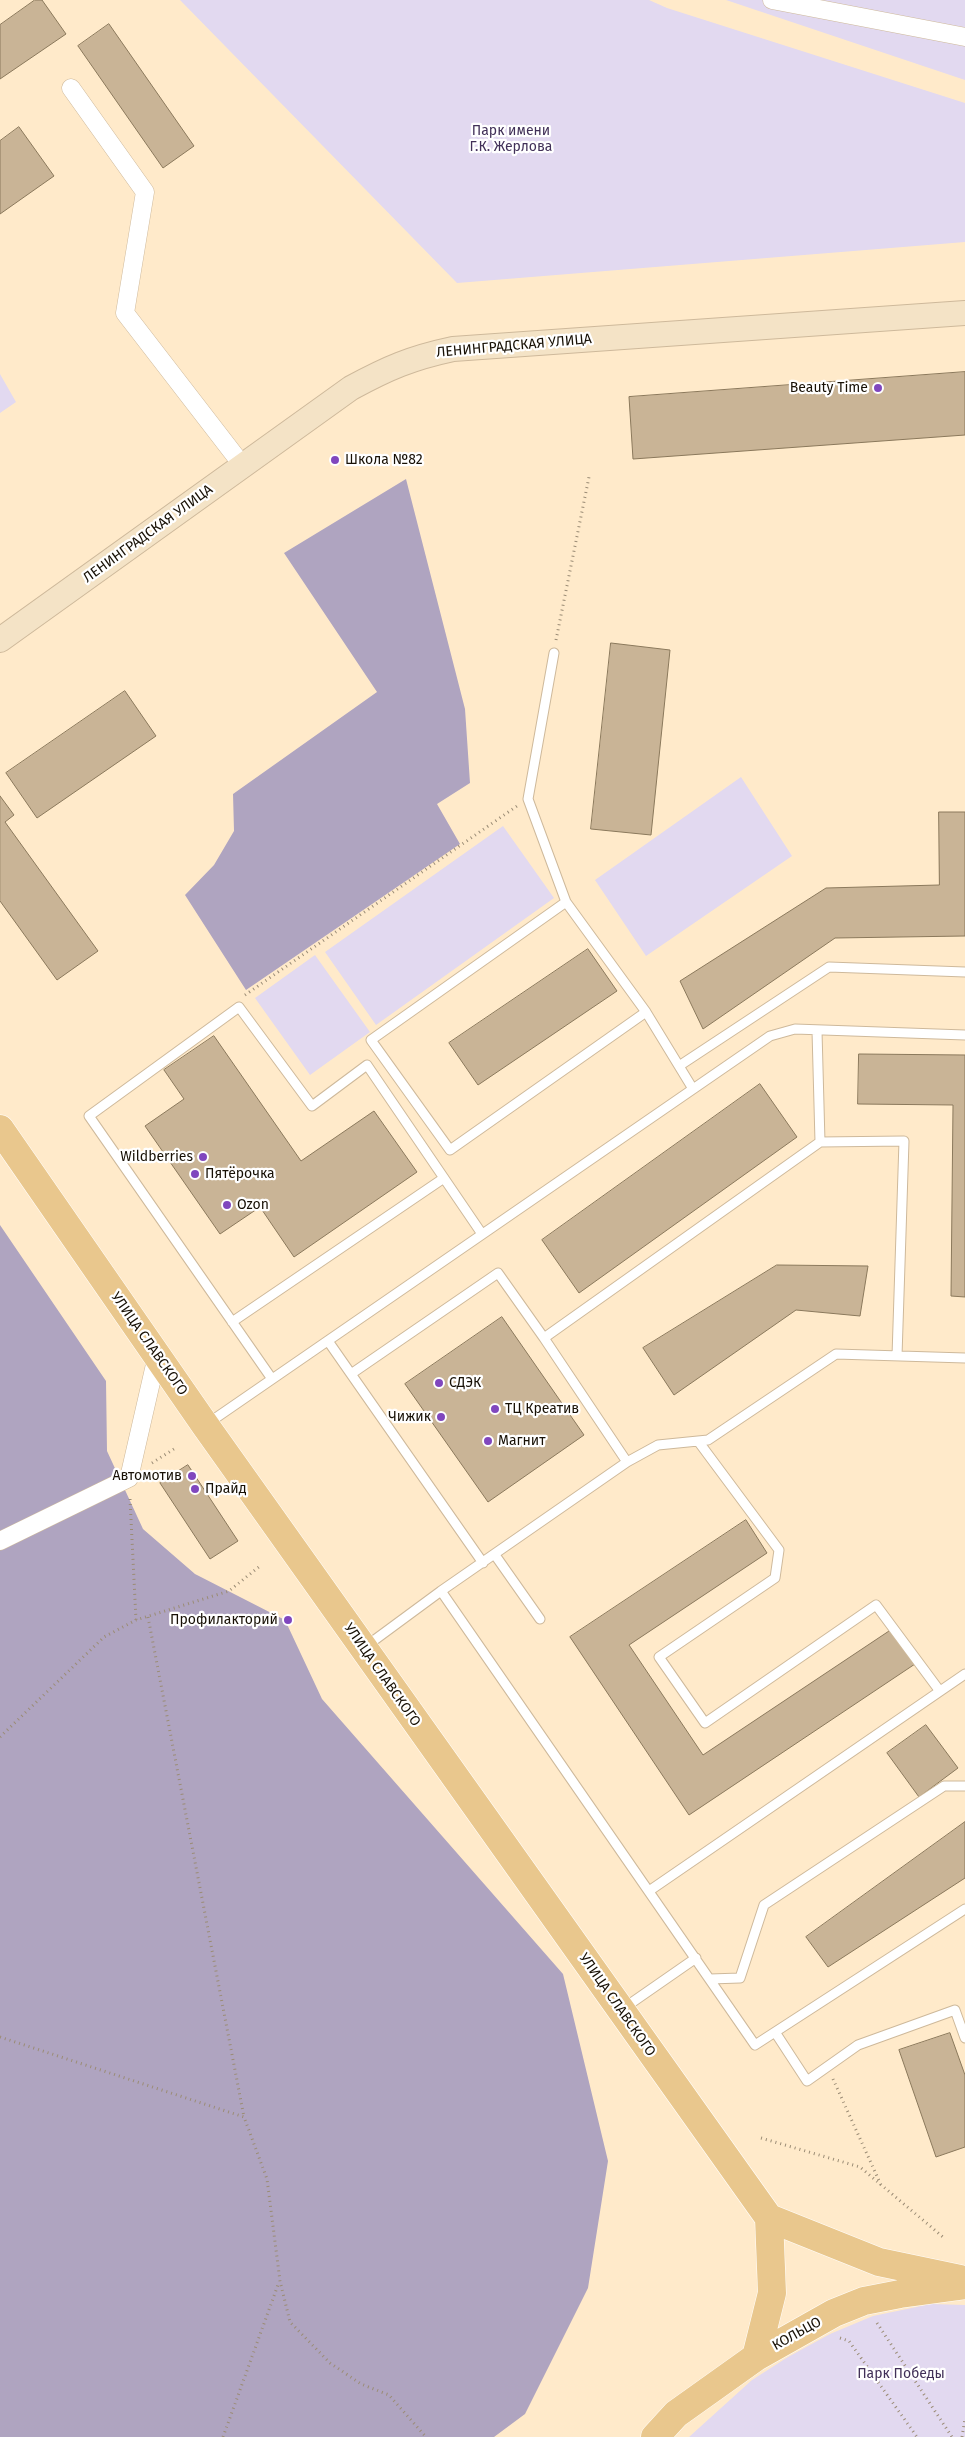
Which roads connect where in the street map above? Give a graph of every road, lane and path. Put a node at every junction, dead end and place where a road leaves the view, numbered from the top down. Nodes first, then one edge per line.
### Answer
1 (772, 0) edge
2 (965, 37) edge
3 (72, 88) dead end
4 (965, 313) edge
5 (243, 466) junction
6 (589, 477) dead end
7 (0, 640) edge
8 (554, 653) joint
9 (528, 799) junction
10 (566, 902) junction
11 (965, 972) edge
12 (242, 997) dead end
13 (646, 1012) junction
14 (817, 1031) junction
15 (965, 1035) edge
16 (680, 1066) junction
17 (694, 1088) junction
18 (0, 1129) edge
19 (820, 1142) junction
20 (444, 1178) junction
21 (482, 1234) junction
22 (232, 1322) junction
23 (544, 1338) junction
24 (328, 1341) junction
25 (157, 1356) junction
26 (897, 1356) junction
27 (945, 1358) junction
28 (965, 1358) edge
29 (965, 1364) edge
30 (351, 1374) junction
31 (272, 1379) junction
32 (205, 1426) junction
33 (698, 1441) junction
34 (177, 1447) dead end
35 (627, 1462) junction
36 (129, 1478) junction
37 (0, 1541) edge
38 (495, 1555) junction
39 (483, 1563) junction
40 (260, 1566) dead end
41 (441, 1591) junction
42 (148, 1617) junction
43 (136, 1620) junction
44 (540, 1620) dead end
45 (363, 1648) junction
46 (965, 1674) edge
47 (939, 1690) junction
48 (0, 1737) edge
49 (965, 1786) edge
50 (649, 1891) junction
51 (965, 1909) edge
52 (696, 1958) junction
53 (710, 1979) junction
54 (621, 2011) junction
55 (775, 2032) junction
56 (0, 2037) edge
57 (965, 2038) edge
58 (827, 2067) junction
59 (244, 2117) junction
60 (761, 2138) dead end
61 (881, 2186) junction
62 (769, 2218) junction
63 (943, 2237) dead end
64 (965, 2280) edge
65 (280, 2281) junction
66 (965, 2285) edge
67 (873, 2316) dead end
68 (837, 2336) dead end
69 (756, 2357) junction
70 (965, 2419) edge
71 (223, 2437) edge
72 (426, 2437) edge
73 (655, 2437) edge
74 (917, 2437) edge
75 (952, 2437) edge
76 (962, 2437) edge

1 - 2 street
3 - 5 street
4 - 5 street, ЛЕНИНГРАДСКАЯ УЛИЦА
5 - 7 street, ЛЕНИНГРАДСКАЯ УЛИЦА
6 - 8 path
8 - 9 lane
9 - 10 lane
9 - 12 path
10 - 13 lane
10 - 13 lane
11 - 16 lane
13 - 16 lane
14 - 15 lane
14 - 17 lane
14 - 19 lane
16 - 17 lane
17 - 21 lane
18 - 25 main road, УЛИЦА СЛАВСКОГО
19 - 23 lane
19 - 26 lane
20 - 21 lane
20 - 22 lane
20 - 22 lane
21 - 24 lane
22 - 31 lane
23 - 30 lane
23 - 35 lane
24 - 30 lane
24 - 31 lane
25 - 32 main road, УЛИЦА СЛАВСКОГО
25 - 36 street
26 - 27 lane
26 - 33 lane
27 - 28 lane
27 - 29 lane
30 - 39 lane
31 - 32 lane
32 - 45 main road, УЛИЦА СЛАВСКОГО
33 - 35 lane
33 - 47 lane
34 - 36 path
35 - 38 lane
36 - 37 street
36 - 43 path
38 - 39 lane
38 - 44 lane
39 - 41 lane
40 - 42 path
41 - 45 lane
41 - 50 lane
42 - 43 path
42 - 59 path
43 - 48 path
45 - 54 main road, УЛИЦА СЛАВСКОГО
46 - 47 lane
47 - 50 lane
49 - 53 lane
50 - 52 lane
51 - 55 lane
52 - 53 lane
52 - 54 lane
53 - 55 lane
54 - 62 main road, УЛИЦА СЛАВСКОГО
55 - 58 lane
56 - 59 path
57 - 58 lane
58 - 61 path
59 - 65 path
60 - 61 path
61 - 63 path
62 - 64 main road
62 - 69 main road
65 - 71 path
65 - 72 path
66 - 69 main road, КОЛЬЦО
67 - 75 path
68 - 74 path
69 - 73 main road, КОЛЬЦО
70 - 76 path

